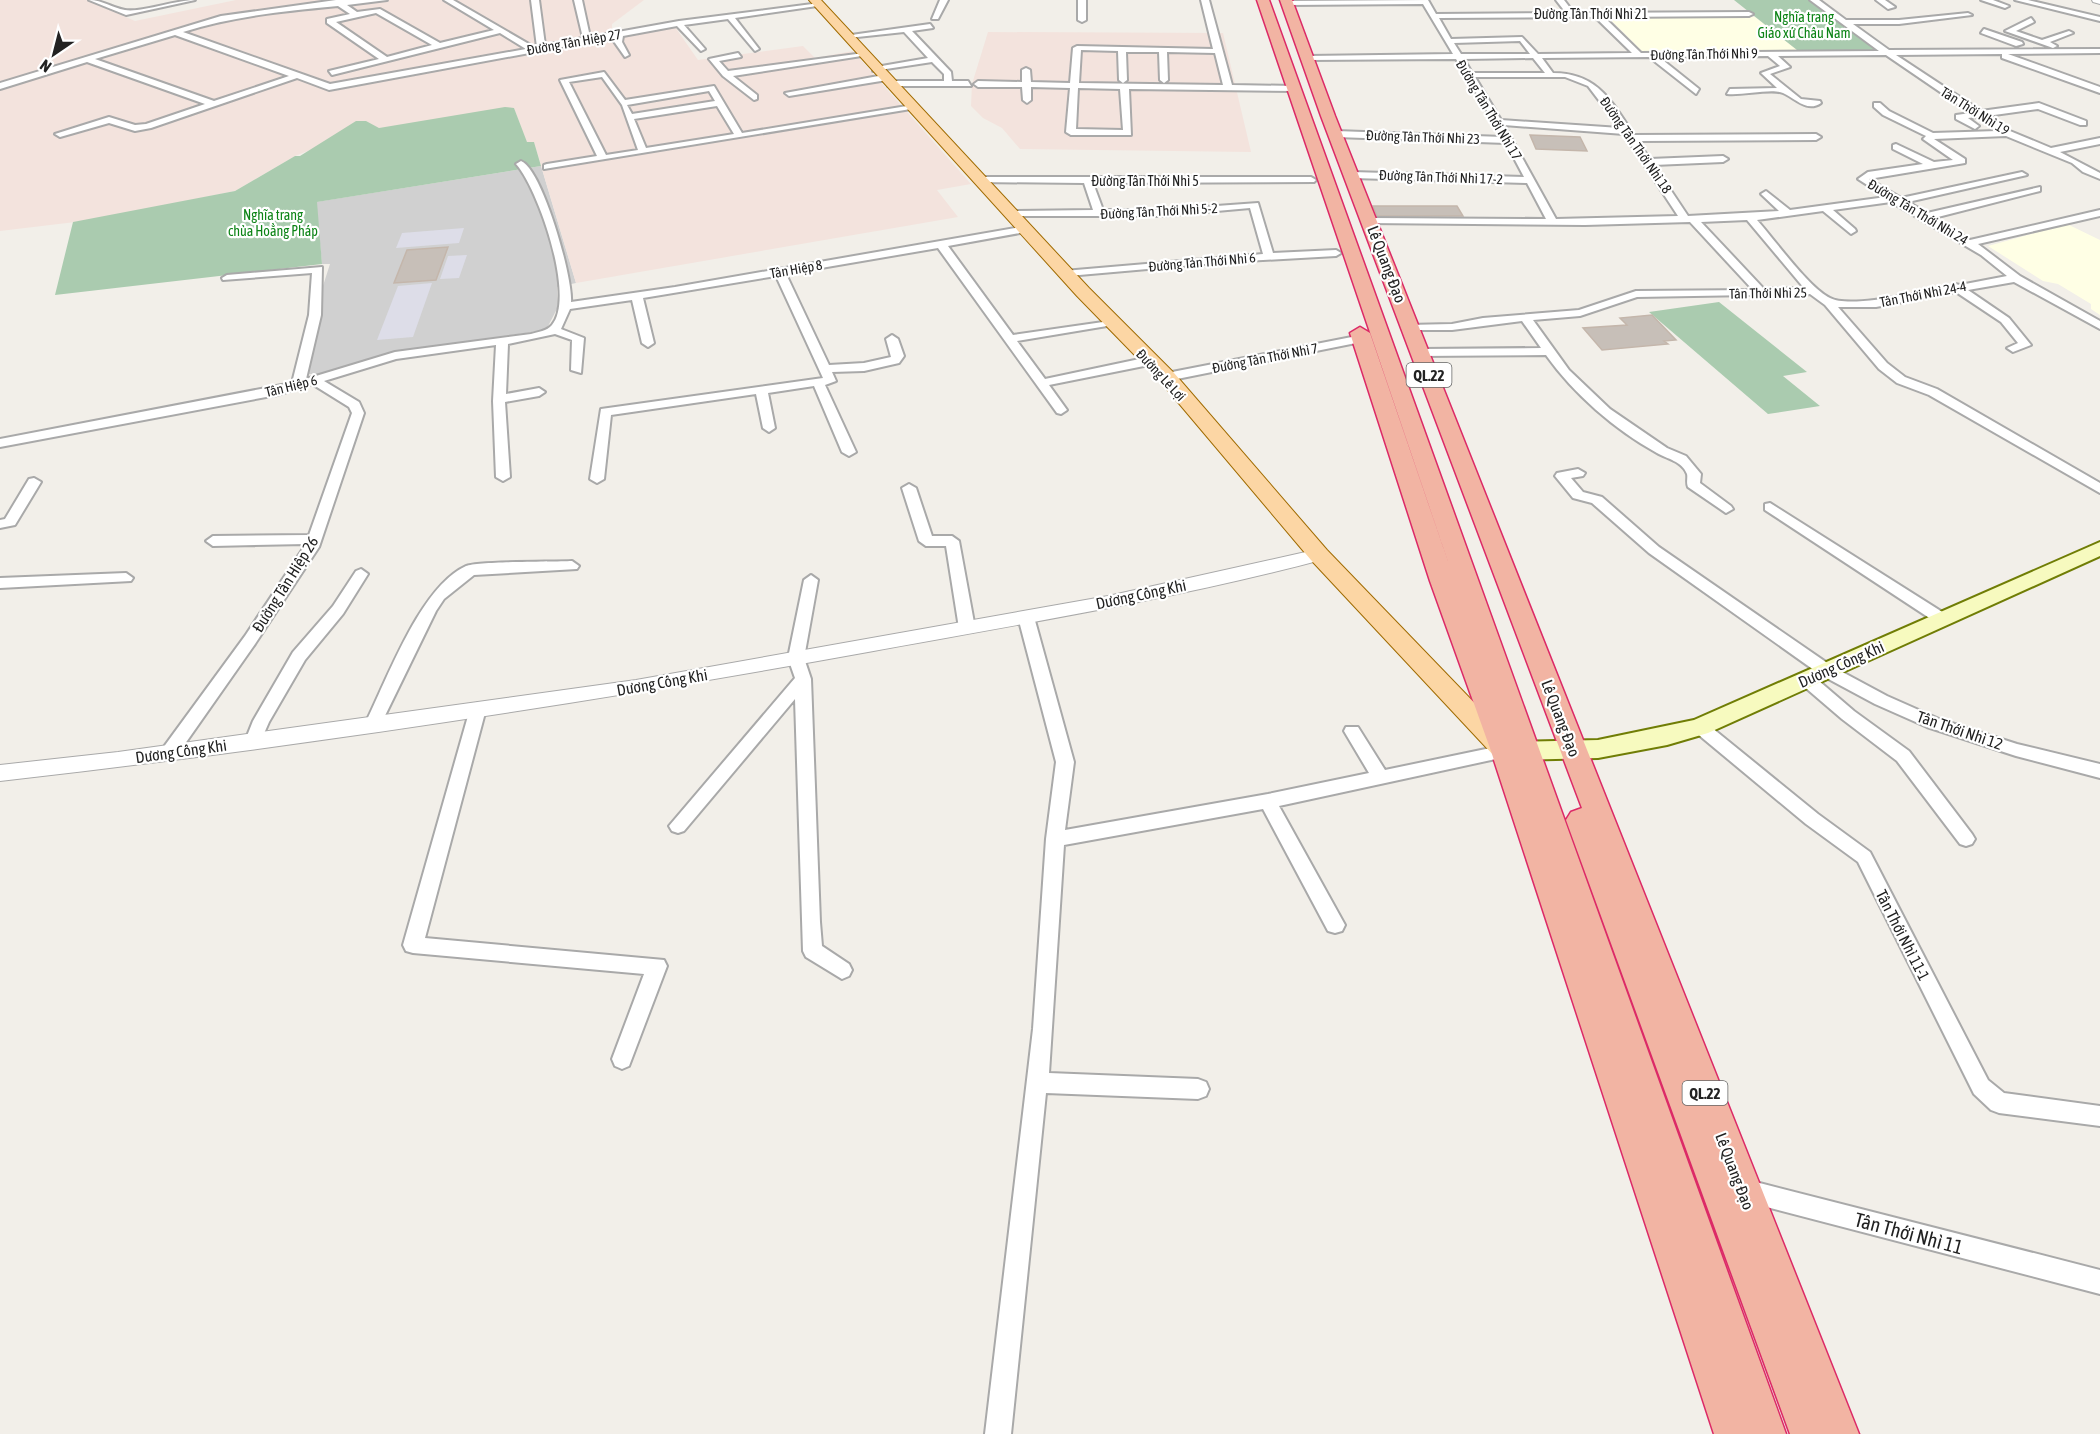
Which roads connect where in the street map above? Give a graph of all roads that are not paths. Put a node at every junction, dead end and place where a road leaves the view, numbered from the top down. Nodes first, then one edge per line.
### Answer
1 (93, 0) edge
2 (191, 0) edge
3 (383, 0) edge
4 (448, 0) edge
5 (535, 0) edge
6 (578, 0) edge
7 (782, 0) edge
8 (944, 0) edge
9 (1082, 0) edge
10 (1206, 0) edge
11 (1254, 0) edge
12 (1263, 0) edge
13 (1560, 0) edge
14 (1814, 0) edge
15 (1880, 0) edge
16 (1985, 0) edge
17 (2019, 0) edge
18 (1284, 1) edge
19 (1425, 1) edge
20 (337, 2) edge
21 (818, 3) edge
22 (2005, 6) dead end
23 (1686, 7) dead end
24 (1892, 7) dead end
25 (789, 9) junction
26 (1514, 14) junction
27 (1694, 14) junction
28 (1749, 14) dead end
29 (356, 15) junction
30 (1572, 15) junction
31 (1597, 15) junction
32 (1968, 15) dead end
33 (730, 16) junction
34 (1433, 16) junction
35 (935, 17) dead end
36 (2100, 19) edge
37 (1082, 20) dead end
38 (2031, 21) dead end
39 (1845, 22) junction
40 (680, 23) junction
41 (930, 26) dead end
42 (906, 30) junction
43 (500, 31) junction
44 (1984, 31) dead end
45 (176, 32) junction
46 (620, 33) junction
47 (2069, 33) dead end
48 (848, 36) junction
49 (1115, 37) dead end
50 (587, 39) junction
51 (1522, 39) junction
52 (1448, 41) junction
53 (2043, 42) junction
54 (439, 46) junction
55 (536, 48) junction
56 (755, 49) dead end
57 (700, 50) dead end
58 (1163, 50) junction
59 (1119, 51) junction
60 (1218, 51) junction
61 (1996, 51) junction
62 (2037, 51) junction
63 (2068, 51) junction
64 (2100, 51) edge
65 (1886, 52) junction
66 (1769, 53) junction
67 (625, 55) dead end
68 (738, 55) dead end
69 (864, 55) junction
70 (1639, 55) junction
71 (1651, 55) junction
72 (1458, 56) junction
73 (1538, 56) junction
74 (1308, 57) junction
75 (87, 59) junction
76 (385, 59) junction
77 (934, 60) junction
78 (1026, 70) dead end
79 (332, 73) dead end
80 (726, 74) junction
81 (299, 75) junction
82 (1469, 75) junction
83 (1551, 75) junction
84 (884, 77) junction
85 (1073, 82) junction
86 (1124, 83) junction
87 (948, 84) junction
88 (968, 84) dead end
89 (978, 84) dead end
90 (1166, 84) junction
91 (1026, 85) junction
92 (0, 86) edge
93 (1228, 88) junction
94 (1289, 90) junction
95 (1784, 90) junction
96 (2100, 90) edge
97 (1696, 91) dead end
98 (1730, 92) dead end
99 (789, 93) dead end
100 (754, 97) dead end
101 (1026, 100) dead end
102 (623, 103) junction
103 (720, 103) junction
104 (1817, 103) dead end
105 (214, 104) junction
106 (1877, 105) dead end
107 (913, 108) junction
108 (1975, 113) junction
109 (629, 117) junction
110 (1497, 122) junction
111 (2083, 123) dead end
112 (1975, 126) dead end
113 (2007, 133) junction
114 (60, 134) dead end
115 (1629, 134) junction
116 (739, 135) junction
117 (1336, 135) junction
118 (1932, 136) junction
119 (1816, 137) dead end
120 (1509, 140) junction
121 (2099, 141) edge
122 (1896, 147) dead end
123 (643, 151) junction
124 (2050, 151) junction
125 (602, 157) junction
126 (1723, 159) dead end
127 (1648, 162) junction
128 (521, 164) dead end
129 (1932, 165) junction
130 (547, 167) dead end
131 (1352, 175) junction
132 (2022, 175) dead end
133 (2100, 176) edge
134 (979, 180) junction
135 (1311, 180) junction
136 (1530, 180) junction
137 (1088, 181) junction
138 (2037, 189) dead end
139 (1766, 194) dead end
140 (1260, 195) junction
141 (1894, 200) junction
142 (1825, 208) junction
143 (1010, 213) junction
144 (2100, 213) edge
145 (1099, 214) junction
146 (1788, 214) junction
147 (1924, 217) junction
148 (1749, 218) junction
149 (1690, 220) junction
150 (1370, 221) junction
151 (1552, 221) junction
152 (1027, 228) junction
153 (1851, 231) dead end
154 (1970, 243) junction
155 (941, 244) junction
156 (1336, 253) junction
157 (1269, 256) junction
158 (780, 272) junction
159 (1068, 273) junction
160 (226, 278) dead end
161 (2016, 278) junction
162 (1955, 287) junction
163 (1813, 291) junction
164 (1761, 292) junction
165 (637, 296) junction
166 (1829, 303) junction
167 (565, 306) junction
168 (1525, 317) junction
169 (1113, 322) junction
170 (2100, 326) edge
171 (1411, 327) junction
172 (553, 330) junction
173 (892, 339) dead end
174 (1010, 339) junction
175 (1362, 339) junction
176 (502, 341) junction
177 (648, 343) dead end
178 (2013, 348) dead end
179 (1550, 351) junction
180 (1421, 353) junction
181 (1149, 361) junction
182 (825, 369) junction
183 (577, 370) dead end
184 (1167, 377) junction
185 (315, 381) junction
186 (818, 382) junction
187 (1041, 383) junction
188 (298, 385) junction
189 (761, 390) junction
190 (539, 392) dead end
191 (499, 399) junction
192 (1061, 410) dead end
193 (770, 428) dead end
194 (0, 443) edge
195 (849, 452) dead end
196 (1578, 473) dead end
197 (503, 477) dead end
198 (597, 479) dead end
199 (34, 482) dead end
200 (909, 488) dead end
201 (2100, 489) edge
202 (1770, 507) dead end
203 (1726, 509) dead end
204 (5, 523) edge
205 (0, 537) edge
206 (315, 539) junction
207 (213, 541) dead end
208 (2100, 548) edge
209 (1319, 555) junction
210 (572, 566) dead end
211 (361, 574) dead end
212 (126, 578) dead end
213 (811, 580) dead end
214 (0, 582) edge
215 (1026, 617) junction
216 (1942, 619) junction
217 (966, 628) junction
218 (796, 658) junction
219 (1817, 675) junction
220 (803, 679) junction
221 (478, 709) junction
222 (373, 724) junction
223 (1700, 727) junction
224 (1352, 731) dead end
225 (253, 741) junction
226 (1539, 750) junction
227 (169, 753) junction
228 (2100, 771) edge
229 (0, 772) edge
230 (1380, 776) junction
231 (1268, 801) junction
232 (678, 826) dead end
233 (1055, 839) junction
234 (1966, 839) dead end
235 (1335, 925) dead end
236 (843, 970) dead end
237 (622, 1059) dead end
238 (1037, 1083) junction
239 (1198, 1089) dead end
240 (2100, 1116) edge
241 (1730, 1188) junction
242 (2100, 1282) edge
243 (998, 1434) edge
244 (1735, 1434) edge
245 (1766, 1434) edge
246 (1811, 1434) edge
247 (1838, 1434) edge

1 - 2 street
3 - 20 street
4 - 43 street
5 - 55 street
6 - 50 street
7 - 25 street
8 - 35 street
9 - 37 street
10 - 60 street
11 - 94 highway, Lê Quang Đạo / QL.22
12 - 94 highway, Lê Quang Đạo / QL.22
13 - 30 street
14 - 39 street, Tân Thời Nhì 19
15 - 24 street
16 - 22 street
17 - 36 street
18 - 19 street
18 - 74 highway, Lê Quang Đạo / QL.22
18 - 226 highway, Lê Quang Đạo / QL.22
19 - 34 street, Đường Tân Thới Nhì 17
20 - 29 street
20 - 45 street
21 - 25 street, Đường Tân Hiệp 27
21 - 48 main road, Đường Lê Lợi
23 - 27 street
25 - 33 street, Đường Tân Hiệp 27
26 - 30 street, Đường Tân Thới Nhì 21
26 - 34 street, Đường Tân Thới Nhì 21
26 - 51 street
27 - 28 street, Đường Tân Thới Nhì 21
27 - 31 street, Đường Tân Thới Nhì 21
29 - 54 street
29 - 76 street
30 - 31 street, Đường Tân Thới Nhì 21
31 - 70 street
32 - 39 street
33 - 40 street, Đường Tân Hiệp 27
33 - 56 street
34 - 52 street, Đường Tân Thới Nhì 17
38 - 53 street
39 - 65 street, Tân Thời Nhì 19
40 - 46 street, Đường Tân Hiệp 27
40 - 57 street
41 - 42 street
42 - 48 street
42 - 77 street
43 - 54 street
43 - 55 street
44 - 62 street
45 - 75 street
45 - 81 street
46 - 50 street, Đường Tân Hiệp 27
46 - 67 street
47 - 53 street
48 - 69 main road, Đường Lê Lợi
49 - 59 street
50 - 55 street, Đường Tân Hiệp 27
51 - 52 street
51 - 73 street
52 - 72 street, Đường Tân Thới Nhì 17
53 - 63 street
54 - 76 street
55 - 81 street, Đường Tân Hiệp 27
58 - 59 street
58 - 60 street
58 - 90 street
59 - 85 street
59 - 86 street
60 - 93 street
61 - 62 street, Đường Tân Thới Nhì 9
61 - 65 street, Đường Tân Thới Nhì 9
61 - 96 street
62 - 63 street, Đường Tân Thới Nhì 9
63 - 64 street, Đường Tân Thới Nhì 9
65 - 66 street, Đường Tân Thới Nhì 9
65 - 108 street, Tân Thời Nhì 19
66 - 71 street, Đường Tân Thới Nhì 9
66 - 95 street
68 - 80 street
69 - 80 street
69 - 84 main road, Đường Lê Lợi
70 - 71 street, Đường Tân Thới Nhì 9
70 - 73 street, Đường Tân Thới Nhì 9
71 - 97 street
72 - 73 street, Đường Tân Thới Nhì 9
72 - 74 street, Đường Tân Thới Nhì 9
72 - 82 street, Đường Tân Thới Nhì 17
73 - 83 street
74 - 117 highway, Lê Quang Đạo / QL.22
75 - 92 street
75 - 105 street
76 - 79 street
77 - 84 street
77 - 87 street
78 - 91 street
80 - 100 street
81 - 105 street
82 - 83 street, Đường Tân Thới Nhì 18
82 - 110 street, Đường Tân Thới Nhì 17
83 - 115 street, Đường Tân Thới Nhì 18
84 - 87 street
84 - 99 street
84 - 107 main road, Đường Lê Lợi
85 - 86 street
85 - 86 street
85 - 91 street
86 - 90 street
87 - 88 street
89 - 91 street
90 - 93 street
91 - 101 street
93 - 94 street
94 - 135 highway, Lê Quang Đạo / QL.22
94 - 226 highway, Lê Quang Đạo / QL.22
95 - 98 street
95 - 104 street
102 - 103 street
102 - 109 street
102 - 125 street
103 - 109 street
103 - 116 street
105 - 114 street
106 - 118 street
107 - 116 street
107 - 134 main road, Đường Lê Lợi
108 - 111 street
108 - 112 street
108 - 113 street, Tân Thời Nhì 19
109 - 123 street
110 - 115 street
110 - 120 street, Đường Tân Thới Nhì 17
113 - 118 street
113 - 124 street, Tân Thời Nhì 19
115 - 119 street
115 - 127 street, Đường Tân Thới Nhì 18
116 - 123 street
117 - 120 street, Đường Tân Thới Nhì 23
117 - 131 highway, Lê Quang Đạo / QL.22
118 - 129 street, Đường Tân Thới Nhì 24
120 - 136 street, Đường Tân Thới Nhì 17
121 - 124 street
122 - 129 street
123 - 125 street
124 - 133 street, Tân Thời Nhì 19
125 - 130 street
126 - 127 street
127 - 149 street, Đường Tân Thới Nhì 18
128 - 167 street
129 - 141 street, Đường Tân Thới Nhì 24
131 - 136 street, Đường Tân Thới Nhì 17-2
131 - 150 highway, Lê Quang Đạo / QL.22
132 - 141 street
134 - 137 street, Đường Tân Thới Nhì 5
134 - 143 main road, Đường Lê Lợi
135 - 140 street, Đường Tân Thới Nhì 5
135 - 156 highway, Lê Quang Đạo / QL.22
136 - 151 street, Đường Tân Thới Nhì 17
137 - 140 street, Đường Tân Thới Nhì 5
137 - 145 street
138 - 147 street
139 - 146 street
140 - 145 street, Đường Tân Thới Nhì 5-2
140 - 157 street
141 - 142 street
141 - 147 street, Đường Tân Thới Nhì 24
142 - 146 street
142 - 153 street
143 - 145 street, Đường Tân Thới Nhì 5-2
143 - 152 main road, Đường Lê Lợi
144 - 154 street
146 - 148 street
147 - 154 street, Đường Tân Thới Nhì 24
148 - 149 street
148 - 163 street
149 - 151 street
149 - 164 street, Đường Tân Thới Nhì 18
150 - 151 street
150 - 171 highway, Lê Quang Đạo / QL.22
152 - 155 street, Tân Hiệp 8
152 - 159 main road, Đường Lê Lợi
154 - 161 street, Đường Tân Thới Nhì 24
155 - 158 street, Tân Hiệp 8
155 - 174 street
156 - 157 street, Đường Tản Thới Nhì 6
156 - 175 highway, Lê Quang Đạo / QL.22
157 - 159 street, Đường Tản Thới Nhì 6
158 - 165 street, Tân Hiệp 8
158 - 182 street
159 - 169 main road, Đường Lê Lợi
160 - 188 street
161 - 162 street, Tân Thới Nhì 24-4
161 - 170 street, Đường Tân Thới Nhì 24
162 - 166 street, Tân Thới Nhì 24-4
162 - 178 street
163 - 164 street, Tân Thới Nhì 25
163 - 166 street, Tân Thới Nhì 25
164 - 168 street, Tân Thới Nhì 25
165 - 167 street, Tân Hiệp 8
165 - 177 street
166 - 201 street, Tân Thới Nhì 25
167 - 172 street
168 - 171 street, Tân Thới Nhì 25
168 - 179 street
169 - 174 street
169 - 181 main road, Đường Lê Lợi
171 - 180 highway, Lê Quang Đạo / QL.22
172 - 176 street, Tân Hiệp 6
172 - 183 street
173 - 182 street
174 - 187 street
175 - 184 street, Đường Tân Thới Nhì 7
175 - 226 highway, Lê Quang Đạo / QL.22
176 - 185 street, Tân Hiệp 6
176 - 191 street
179 - 180 street
179 - 203 street
180 - 226 highway, Lê Quang Đạo / QL.22
181 - 184 main road, Đường Lê Lợi
181 - 187 street
182 - 186 street
184 - 209 main road, Đường Lê Lợi
185 - 188 street, Tân Hiệp 6
185 - 206 street, Đường Tân Hiệp 26
186 - 189 street
186 - 195 street
187 - 192 street
188 - 194 street, Tân Hiệp 6
189 - 193 street
189 - 198 street
190 - 191 street
191 - 197 street
196 - 219 street
199 - 204 street
200 - 217 street
202 - 216 street
204 - 205 street
206 - 207 street
206 - 227 street, Đường Tân Hiệp 26
208 - 216 main road, Dương Công Khi
209 - 215 street, Dương Công Khi
209 - 226 main road, Đường Lê Lợi
210 - 222 street
211 - 225 street
212 - 214 street
213 - 218 street
215 - 217 street, Dương Công Khi
215 - 233 street
216 - 219 main road, Dương Công Khi
217 - 218 street, Dương Công Khi
218 - 220 street
218 - 221 street, Dương Công Khi
219 - 223 main road, Dương Công Khi
219 - 228 street, Tân Thới Nhì 12
219 - 234 street
220 - 232 street
220 - 236 street
221 - 222 street, Dương Công Khi
221 - 237 street
222 - 225 street, Dương Công Khi
223 - 226 main road, Dương Công Khi
223 - 240 street, Tân Thới Nhì 11-1
224 - 230 street
225 - 227 street, Dương Công Khi
226 - 230 street
226 - 241 highway, Lê Quang Đạo / QL.22
226 - 244 highway, Lê Quang Đạo / QL.22
226 - 245 highway, Lê Quang Đạo / QL.22
227 - 229 street, Dương Công Khi
230 - 231 street
231 - 233 street
231 - 235 street
233 - 238 street
238 - 239 street
238 - 243 street
241 - 242 street, Tân Thới Nhì 11
241 - 246 highway, Lê Quang Đạo / QL.22
241 - 247 highway, Lê Quang Đạo / QL.22

